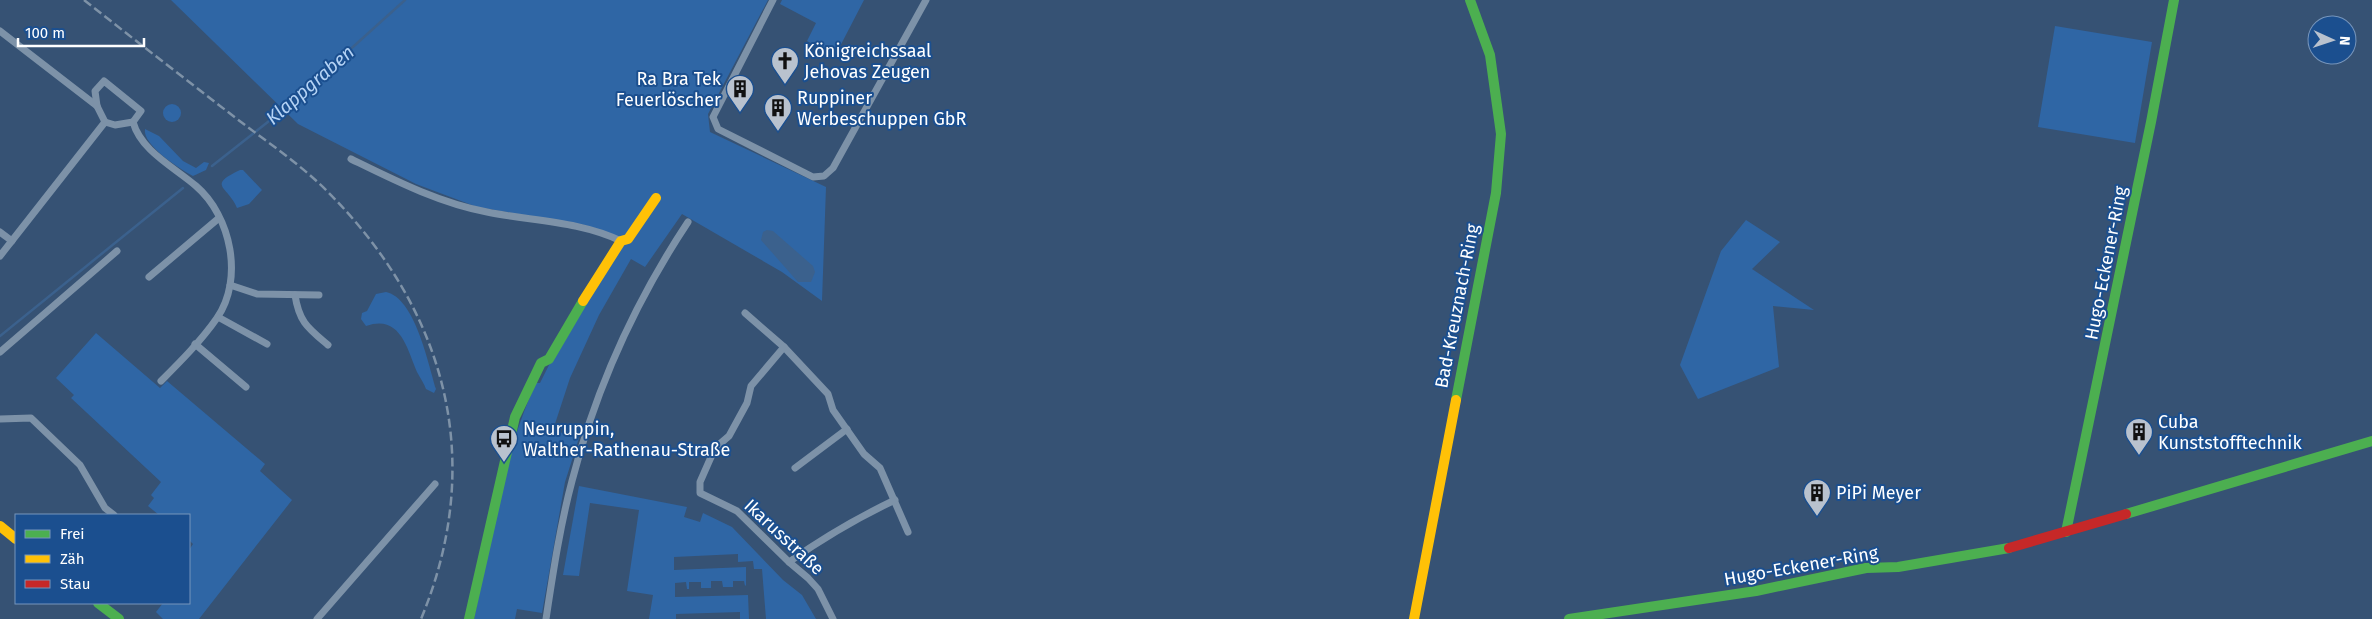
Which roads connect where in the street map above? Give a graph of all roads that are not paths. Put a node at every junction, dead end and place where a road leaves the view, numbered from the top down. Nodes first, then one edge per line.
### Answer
1 (773, 0) edge
2 (926, 0) edge
3 (1470, 0) edge
4 (2174, 0) edge
5 (0, 31) edge
6 (97, 106) junction
7 (105, 122) junction
8 (133, 122) junction
9 (351, 159) dead end
10 (656, 198) dead end
11 (219, 218) junction
12 (688, 222) dead end
13 (0, 232) edge
14 (12, 241) junction
15 (621, 241) junction
16 (117, 252) dead end
17 (0, 256) edge
18 (149, 277) dead end
19 (230, 285) junction
20 (295, 295) junction
21 (319, 295) dead end
22 (745, 313) dead end
23 (218, 317) junction
24 (195, 344) junction
25 (267, 344) dead end
26 (328, 345) dead end
27 (784, 346) junction
28 (0, 352) edge
29 (162, 381) dead end
30 (246, 387) dead end
31 (0, 418) edge
32 (847, 429) junction
33 (2372, 441) edge
34 (795, 468) dead end
35 (435, 484) dead end
36 (895, 500) junction
37 (113, 514) edge
38 (0, 526) edge
39 (908, 532) dead end
40 (2066, 532) junction
41 (15, 538) edge
42 (789, 562) junction
43 (99, 604) edge
44 (118, 619) edge
45 (318, 619) edge
46 (469, 619) edge
47 (546, 619) edge
48 (832, 619) edge
49 (1414, 619) edge
50 (1569, 619) edge

1 - 2 street
3 - 49 street, Bad-Kreuznach-Ring
4 - 40 street, Hugo-Eckener-Ring
5 - 6 street
6 - 7 street
6 - 8 street
7 - 8 street
7 - 14 street
8 - 11 street
9 - 15 street
10 - 15 street
11 - 18 street
11 - 19 street
12 - 47 street
13 - 14 street
14 - 17 street
15 - 46 street
16 - 28 street
19 - 20 street
19 - 23 street
20 - 21 street
20 - 26 street
22 - 27 street
23 - 24 street
23 - 25 street
24 - 29 street
24 - 30 street
27 - 32 street
27 - 42 street, Ikarusstraße
31 - 37 street
32 - 34 street
32 - 36 street
33 - 40 street, Hugo-Eckener-Ring
35 - 45 street
36 - 39 street
36 - 42 street
38 - 41 street
40 - 50 street, Hugo-Eckener-Ring
42 - 48 street, Ikarusstraße
43 - 44 street

